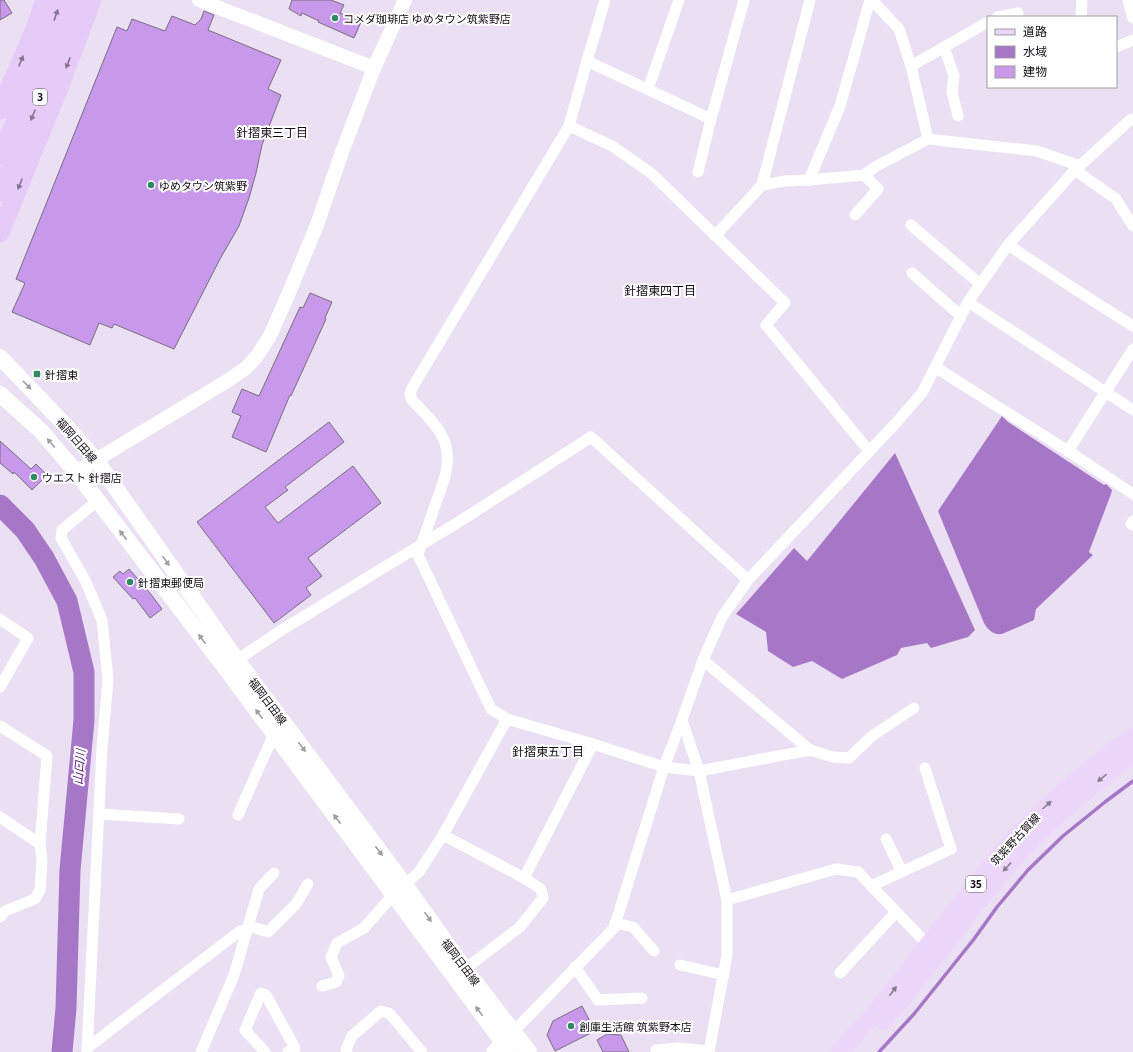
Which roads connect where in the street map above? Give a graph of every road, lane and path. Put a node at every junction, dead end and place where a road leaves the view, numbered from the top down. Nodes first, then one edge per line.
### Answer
1 (45, 0) edge
2 (61, 0) edge
3 (77, 0) edge
4 (92, 0) edge
5 (199, 0) edge
6 (405, 0) edge
7 (606, 0) edge
8 (679, 0) edge
9 (744, 0) edge
10 (810, 0) edge
11 (871, 0) edge
12 (1082, 0) edge
13 (1128, 0) edge
14 (1018, 13) dead end
15 (1002, 16) edge
16 (1081, 16) edge
17 (1133, 18) edge
18 (987, 23) edge
19 (1133, 40) edge
20 (944, 47) junction
21 (1117, 47) edge
22 (587, 61) junction
23 (911, 66) junction
24 (374, 68) junction
25 (648, 88) junction
26 (0, 110) edge
27 (958, 116) dead end
28 (711, 119) junction
29 (1133, 119) edge
30 (569, 126) junction
31 (928, 138) junction
32 (0, 155) edge
33 (1078, 168) junction
34 (698, 172) dead end
35 (864, 175) junction
36 (808, 180) junction
37 (762, 185) junction
38 (0, 192) edge
39 (855, 215) dead end
40 (911, 225) dead end
41 (1133, 226) edge
42 (0, 233) edge
43 (716, 236) junction
44 (1008, 245) junction
45 (912, 273) dead end
46 (980, 284) junction
47 (968, 302) junction
48 (961, 316) junction
49 (1133, 326) edge
50 (1133, 349) edge
51 (0, 357) edge
52 (935, 367) junction
53 (1105, 392) junction
54 (0, 394) edge
55 (1133, 410) edge
56 (869, 451) junction
57 (1068, 451) junction
58 (96, 460) junction
59 (76, 472) junction
60 (1133, 494) edge
61 (97, 501) junction
62 (1133, 521) edge
63 (1133, 525) edge
64 (421, 545) junction
65 (748, 580) junction
66 (0, 619) edge
67 (703, 660) junction
68 (231, 664) junction
69 (0, 687) edge
70 (914, 708) dead end
71 (507, 719) junction
72 (682, 720) junction
73 (0, 726) edge
74 (280, 730) junction
75 (1133, 737) edge
76 (593, 744) junction
77 (810, 750) junction
78 (1133, 754) edge
79 (664, 767) junction
80 (925, 768) dead end
81 (699, 771) junction
82 (99, 814) junction
83 (238, 815) dead end
84 (0, 817) edge
85 (178, 819) dead end
86 (443, 835) junction
87 (886, 840) dead end
88 (40, 844) junction
89 (902, 872) junction
90 (274, 873) dead end
91 (524, 878) junction
92 (308, 884) dead end
93 (871, 886) junction
94 (399, 890) junction
95 (727, 900) junction
96 (2, 912) edge
97 (896, 912) junction
98 (615, 923) junction
99 (247, 930) junction
100 (928, 945) junction
101 (654, 951) dead end
102 (680, 966) dead end
103 (575, 967) junction
104 (465, 969) junction
105 (840, 973) dead end
106 (724, 975) junction
107 (322, 986) dead end
108 (642, 998) dead end
109 (505, 1044) edge
110 (87, 1050) edge
111 (656, 1050) dead end
112 (201, 1052) edge
113 (265, 1052) edge
114 (288, 1052) edge
115 (347, 1052) edge
116 (422, 1052) edge
117 (529, 1052) edge
118 (709, 1052) edge
119 (840, 1052) edge
120 (855, 1052) edge

26 -> 1 highway
32 -> 2 highway, 3
3 -> 38 highway, 3
4 -> 42 highway
5 - 24 street
6 - 24 street
7 - 22 street
8 - 25 street
9 - 28 street
10 - 37 street
11 - 23 street
11 - 36 street
12 - 16 street
13 - 17 street
14 - 15 street
18 - 20 street
19 - 21 street
20 - 23 street
20 - 27 street
22 - 25 street
22 - 30 street
23 - 31 street
24 - 58 street
25 - 28 street
28 - 34 street
29 - 33 street
30 - 43 street
30 - 64 street
31 - 33 street
31 - 35 street
33 - 41 street
33 - 44 street
35 - 36 street
35 - 39 street
36 - 37 street
37 - 43 street
40 - 46 street
43 - 56 street
44 - 46 street
44 - 49 street
45 - 48 street
46 - 47 street
47 - 48 street
47 - 53 street
48 - 52 street
50 - 53 street
51 -> 58 main road, 福岡日田線
52 - 56 street
52 - 57 street
53 - 55 street
53 - 57 street
59 -> 54 main road, 福岡日田線
56 - 65 street
57 - 60 street
58 - 59 street
58 -> 68 main road, 福岡日田線
59 - 61 main road, 福岡日田線
68 -> 61 main road, 福岡日田線
61 - 82 street
62 - 63 street
64 - 65 street
64 - 68 street
64 - 71 street
65 - 67 street
66 - 69 street
67 - 72 street
67 - 77 street
68 - 74 main road, 福岡日田線
70 - 77 street
71 - 76 street
71 - 86 street
72 - 79 street
72 - 81 street
73 - 88 street
74 - 83 street
74 - 94 main road, 福岡日田線
100 -> 75 main road, 筑紫野古賀線 / 35
76 - 79 street
76 - 91 street
77 - 81 street
78 -> 120 main road, 筑紫野古賀線 / 35
79 - 81 street
79 - 98 street
80 - 89 street
81 - 95 street
82 - 85 street
82 - 110 street
84 - 88 street
86 - 91 street
86 - 94 street
87 - 89 street
88 - 96 street
89 - 93 street
90 - 99 street
91 - 104 street
92 - 99 street
93 - 95 street
93 - 97 street
94 -> 104 main road, 福岡日田線
94 - 107 street
109 -> 94 main road, 福岡日田線
95 - 106 street
97 - 100 street
97 - 105 street
98 - 101 street
98 - 103 street
99 - 110 street
99 - 112 street
119 -> 100 main road, 筑紫野古賀線 / 35
102 - 106 street
103 - 108 street
103 - 109 street
104 - 109 main road, 福岡日田線
106 - 118 street
109 - 117 main road, 福岡日田線
111 - 118 street
113 - 114 street
115 - 116 street

